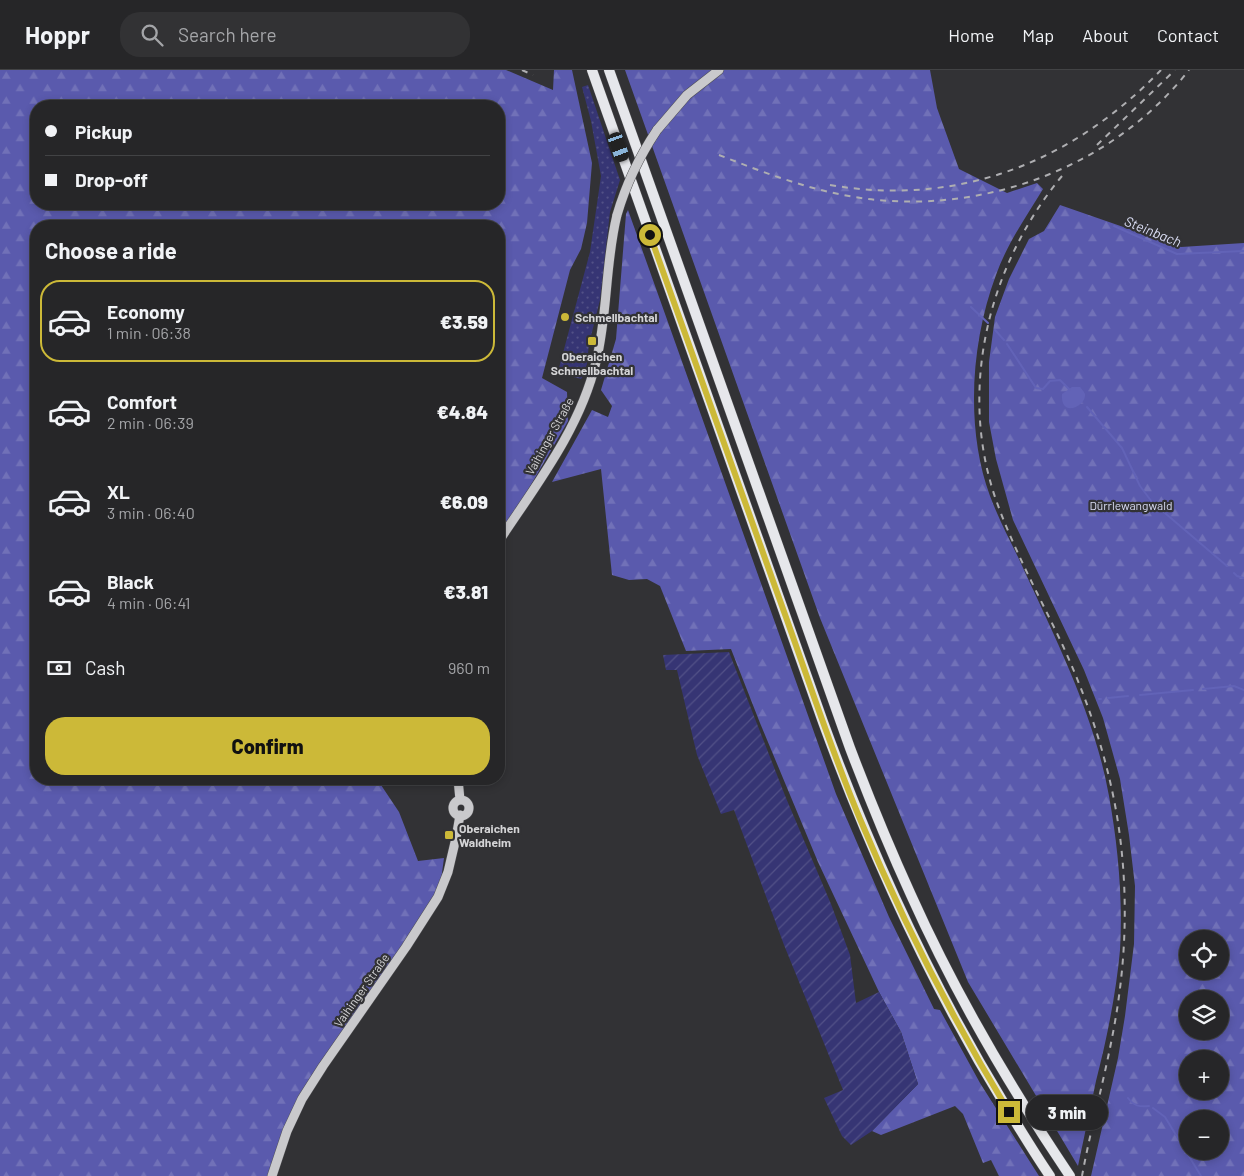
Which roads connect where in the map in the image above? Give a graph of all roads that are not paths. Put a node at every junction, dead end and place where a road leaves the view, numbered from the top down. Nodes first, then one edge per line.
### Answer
1 (592, 70) edge
2 (609, 70) edge
3 (719, 70) edge
4 (505, 532) edge
5 (459, 785) edge
6 (272, 1176) edge
7 (1050, 1176) edge
8 (1070, 1176) edge

1 - 7 highway
2 - 8 highway
3 - 4 main road, Vaihinger Straße, bridge
5 - 6 main road, Vaihinger Straße

